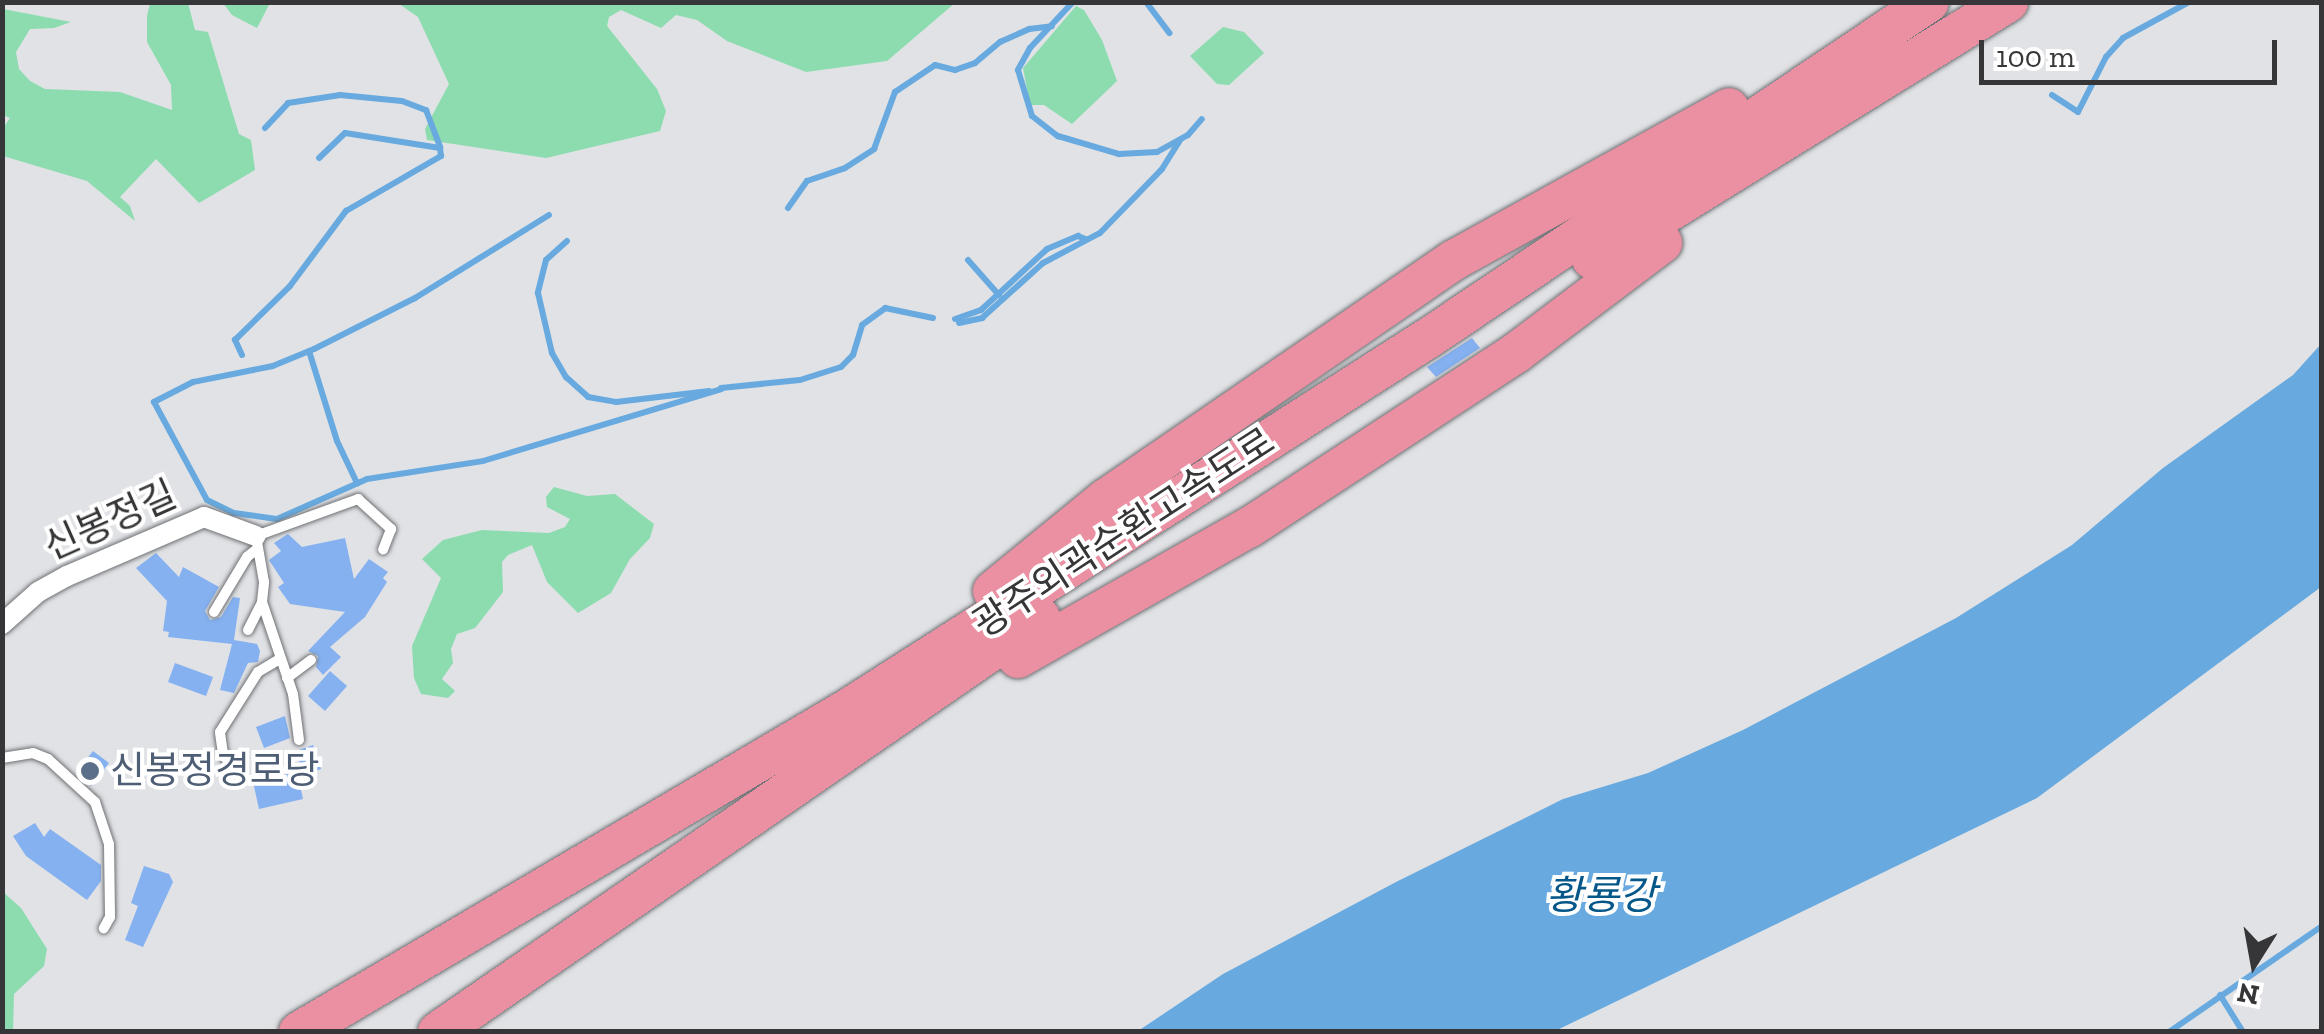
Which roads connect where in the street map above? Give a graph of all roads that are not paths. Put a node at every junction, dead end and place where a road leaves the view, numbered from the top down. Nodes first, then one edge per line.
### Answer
1 (1921, 2) edge
2 (1929, 2) edge
3 (2008, 2) edge
4 (256, 543) junction
5 (384, 550) dead end
6 (262, 602) junction
7 (214, 612) dead end
8 (2, 624) edge
9 (248, 630) dead end
10 (280, 659) junction
11 (311, 660) dead end
12 (287, 678) junction
13 (848, 709) junction
14 (299, 740) dead end
15 (2, 758) edge
16 (233, 769) dead end
17 (104, 928) dead end
18 (299, 1032) edge
19 (438, 1032) edge

1 - 13 highway
2 - 13 highway, 광주외곽순환고속도로
3 - 19 highway, 광주외곽순환고속도로
4 - 5 lane
4 - 6 lane
4 - 7 lane
4 - 8 street, 신봉정길
6 - 9 lane
6 - 10 lane
10 - 12 lane
10 - 16 lane
11 - 12 lane
12 - 14 lane
13 - 18 highway, 광주외곽순환고속도로
15 - 17 lane

